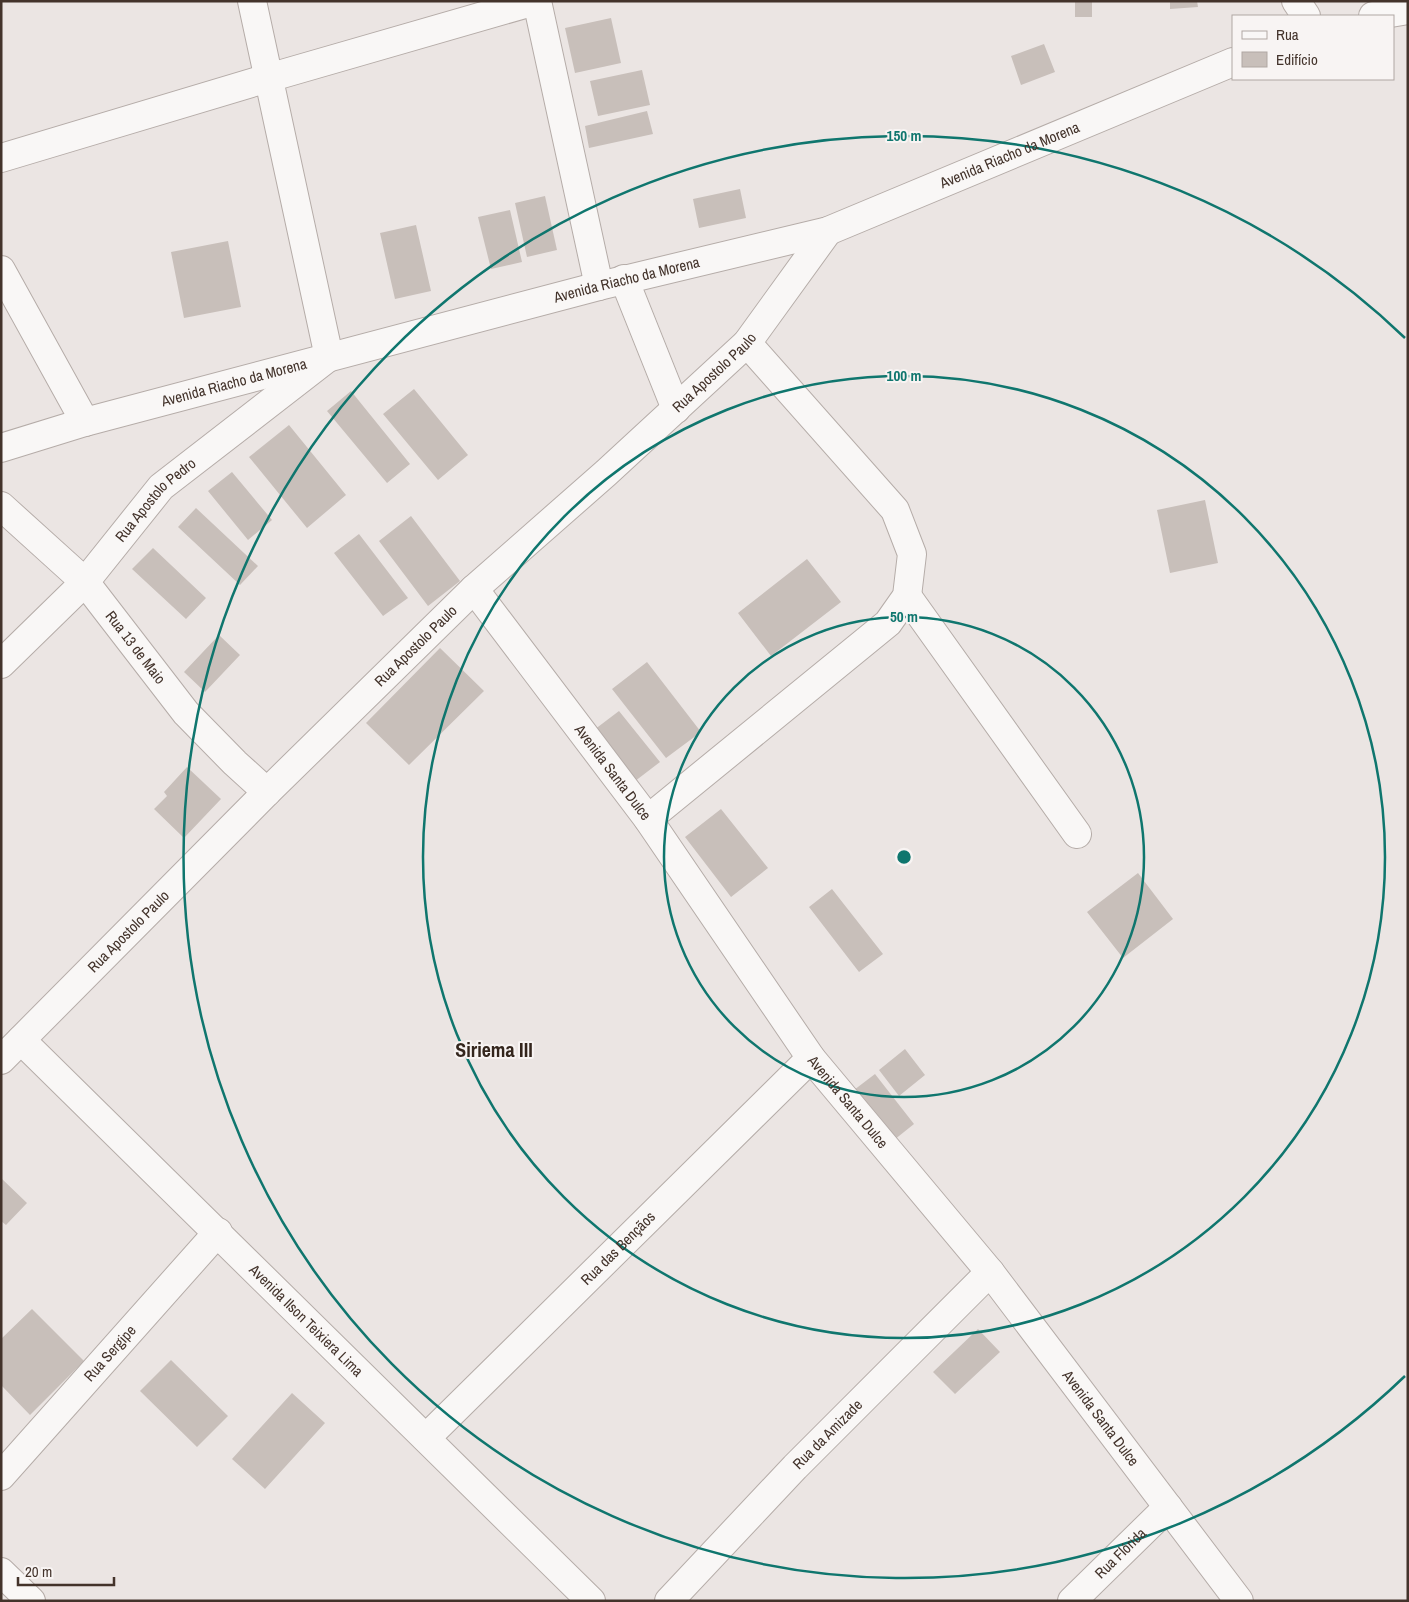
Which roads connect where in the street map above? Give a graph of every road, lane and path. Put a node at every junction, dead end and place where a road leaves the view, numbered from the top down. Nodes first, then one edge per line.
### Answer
1 (252, 1) edge
2 (536, 1) edge
3 (1296, 1) edge
4 (1408, 10) edge
5 (1305, 15) edge
6 (1379, 15) edge
7 (1232, 62) edge
8 (268, 78) junction
9 (1, 158) edge
10 (828, 231) junction
11 (1, 270) edge
12 (612, 282) junction
13 (747, 343) junction
14 (330, 357) junction
15 (676, 409) junction
16 (86, 422) junction
17 (1, 448) edge
18 (1, 506) edge
19 (86, 582) junction
20 (474, 589) junction
21 (907, 596) junction
22 (1, 664) edge
23 (267, 792) junction
24 (648, 819) junction
25 (1077, 834) dead end
26 (21, 1040) junction
27 (811, 1058) junction
28 (1, 1060) edge
29 (218, 1232) junction
30 (990, 1272) junction
31 (426, 1438) junction
32 (1, 1476) edge
33 (1168, 1507) junction
34 (1, 1572) edge
35 (31, 1601) edge
36 (591, 1601) edge
37 (669, 1601) edge
38 (1072, 1601) edge
39 (1239, 1601) edge

1 - 8 street
2 - 8 street
2 - 12 street
3 - 5 street
4 - 6 street
7 - 10 street, Avenida Riacho da Morena
8 - 9 street
8 - 14 street
10 - 12 street, Avenida Riacho da Morena
10 - 13 street, Rua Apostolo Paulo
11 - 16 street
12 - 14 street, Avenida Riacho da Morena
12 - 15 street
13 - 15 street, Rua Apostolo Paulo
13 - 21 street
14 - 16 street, Avenida Riacho da Morena
14 - 19 street, Rua Apostolo Pedro
15 - 20 street, Rua Apostolo Paulo
16 - 17 street, Avenida Riacho da Morena
18 - 19 street, Rua 13 de Maio
19 - 22 street, Rua Apostolo Pedro
19 - 23 street, Rua 13 de Maio
20 - 23 street, Rua Apostolo Paulo
20 - 24 street, Avenida Santa Dulce
21 - 24 street
21 - 25 street
23 - 26 street, Rua Apostolo Paulo
24 - 27 street, Avenida Santa Dulce
26 - 28 street, Rua Apostolo Paulo
26 - 29 street, Avenida Ilson Teixiera Lima
27 - 30 street, Avenida Santa Dulce
27 - 31 street, Rua das Bençãos
29 - 31 street, Avenida Ilson Teixiera Lima
29 - 32 street, Rua Sergipe
30 - 33 street, Avenida Santa Dulce
30 - 37 street, Rua da Amizade
31 - 36 street, Avenida Ilson Teixiera Lima
33 - 38 street, Rua Flórida
33 - 39 street, Avenida Santa Dulce
34 - 35 street

